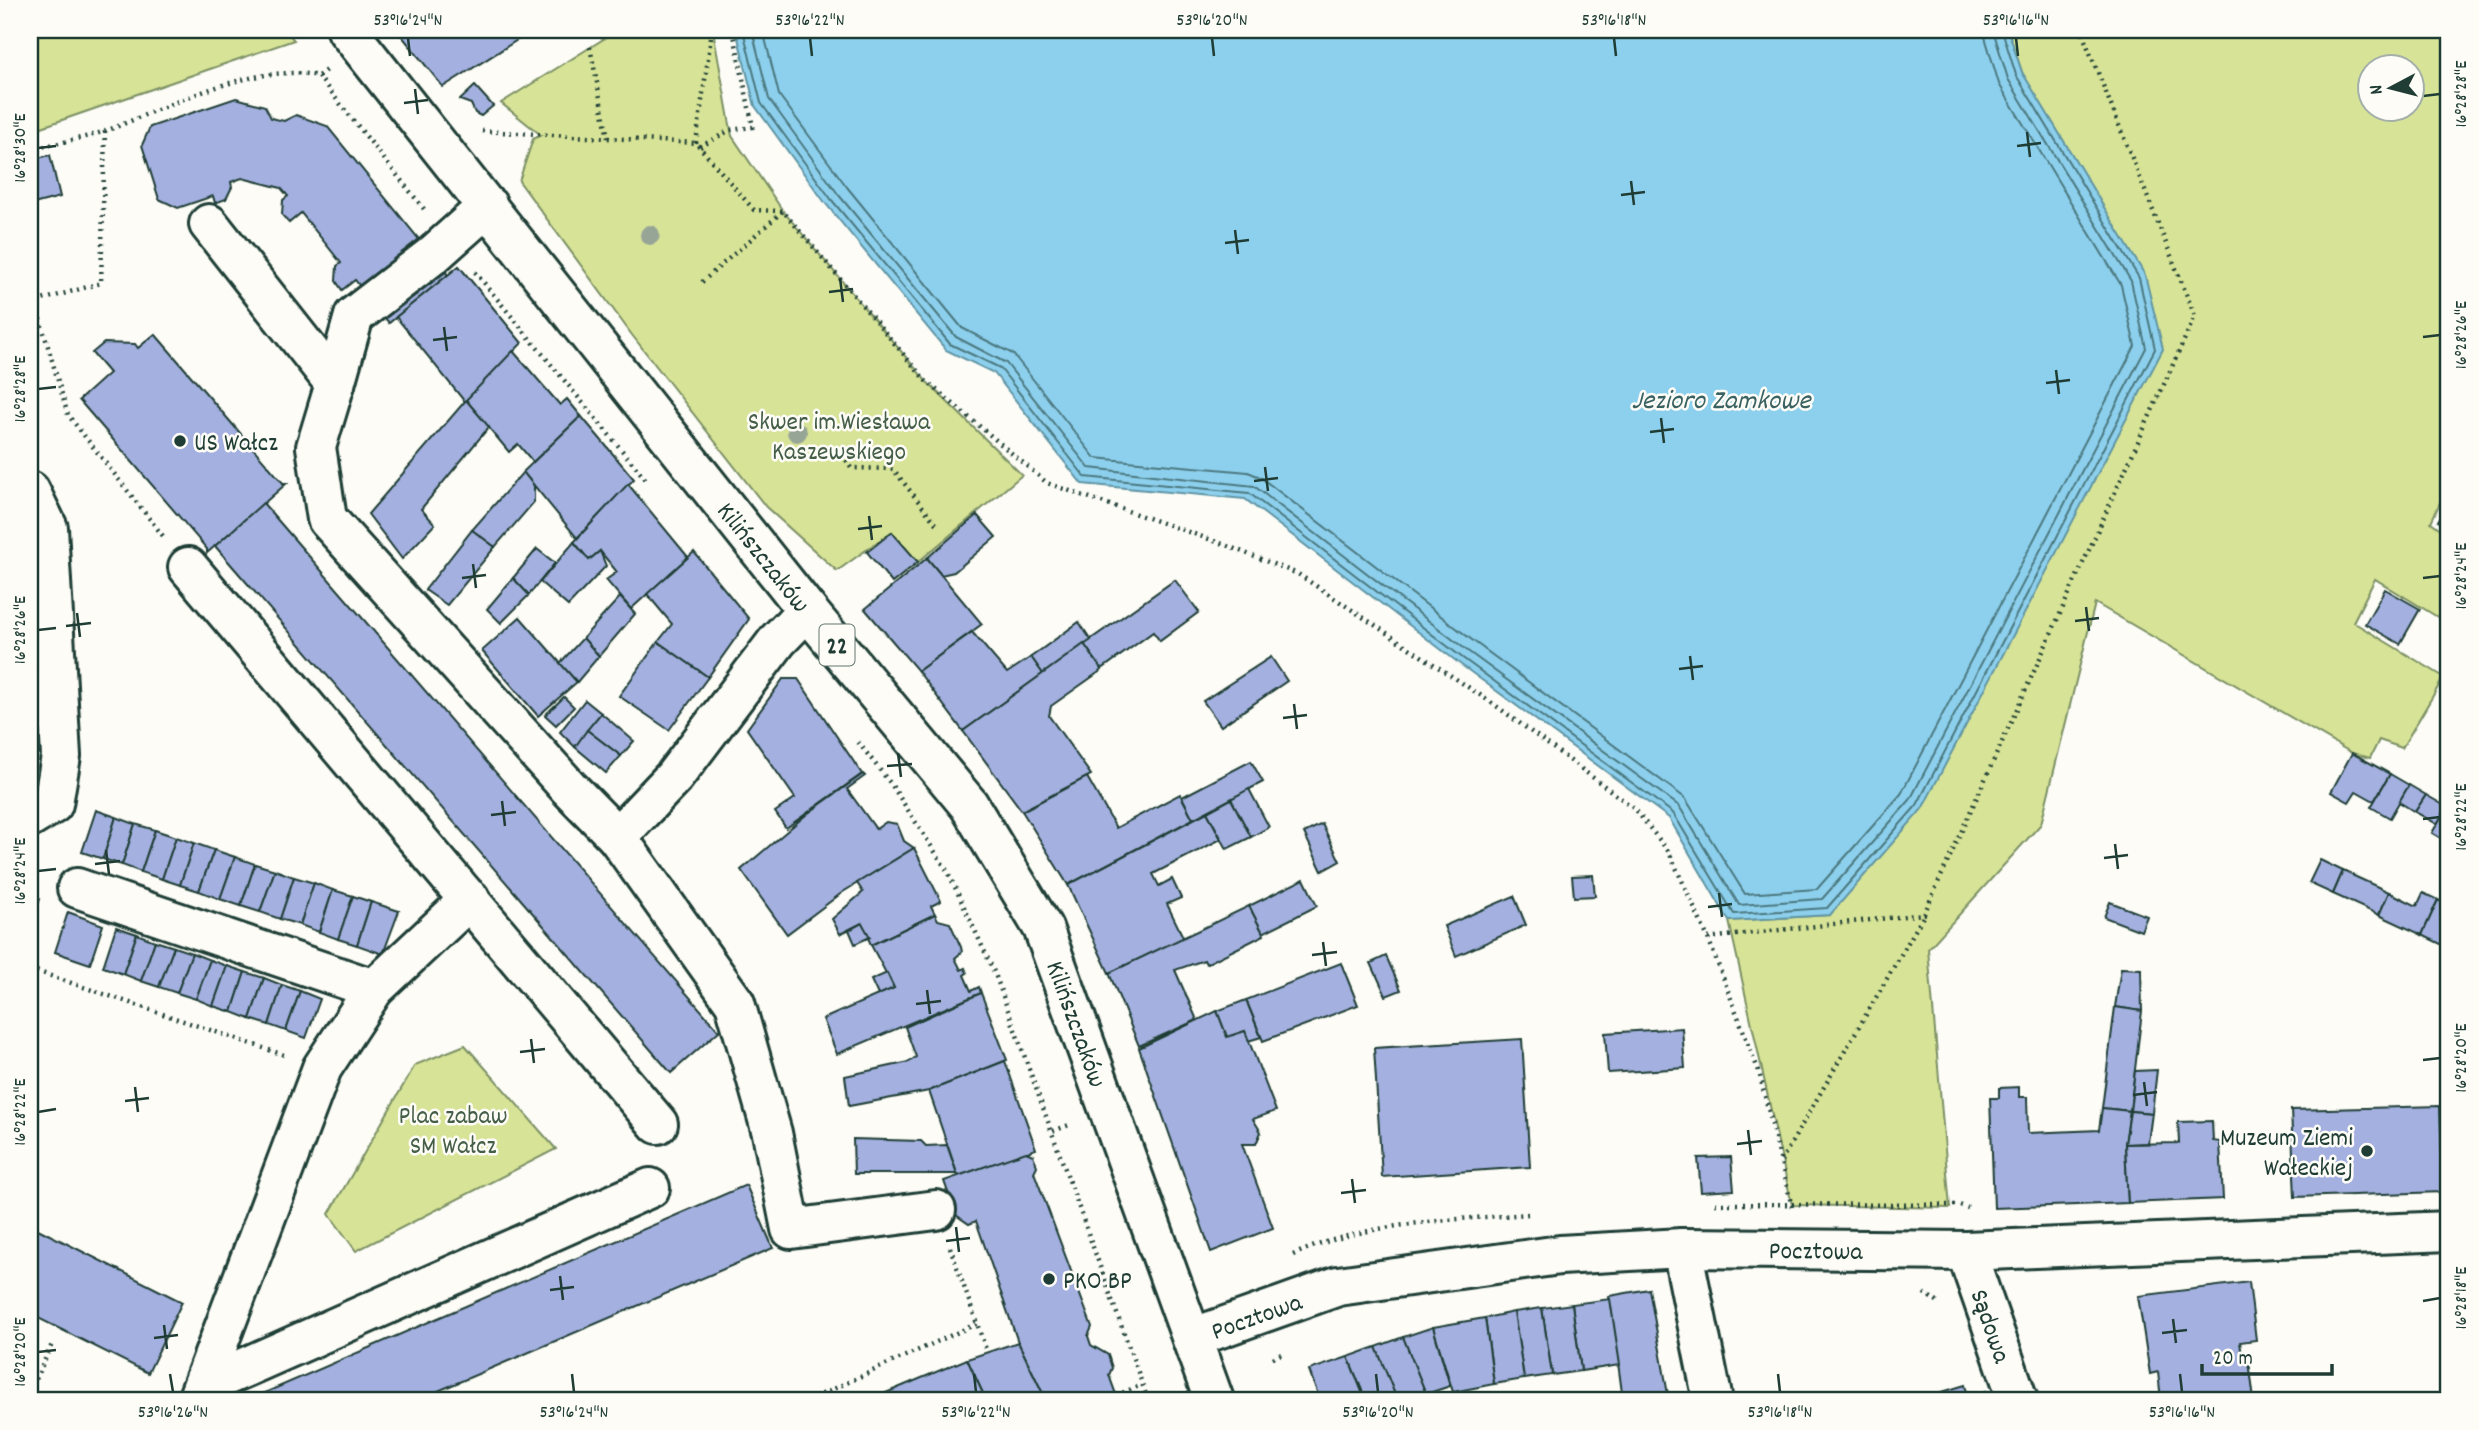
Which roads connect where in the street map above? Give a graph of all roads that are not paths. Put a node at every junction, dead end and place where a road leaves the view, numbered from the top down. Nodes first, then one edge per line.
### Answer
1 (352, 37) edge
2 (488, 206) junction
3 (209, 224) dead end
4 (335, 384) junction
5 (30, 491) edge
6 (188, 567) road end
7 (807, 610) junction
8 (30, 818) edge
9 (617, 838) junction
10 (77, 888) dead end
11 (470, 899) junction
12 (374, 989) junction
13 (658, 1124) dead end
14 (650, 1188) dead end
15 (936, 1210) road end
16 (2449, 1231) edge
17 (1682, 1248) junction
18 (1966, 1251) junction
19 (1192, 1338) junction
20 (201, 1392) edge
21 (1214, 1400) edge
22 (1710, 1400) edge
23 (2018, 1400) edge

1 - 2 main road, Kilińszczaków / 22
2 - 4 main road
2 - 7 main road, Kilińszczaków / 22
3 - 4 main road
4 - 9 main road
5 - 8 main road
6 - 11 main road
7 - 9 main road
7 - 19 main road, Kilińszczaków / 22
9 - 15 main road
10 - 12 main road
11 - 12 main road
11 - 13 main road
12 - 20 main road
14 - 20 main road
16 - 18 main road, Pocztowa
17 - 18 main road, Pocztowa
17 - 19 main road, Pocztowa
17 - 22 main road
18 - 23 main road, Sądowa
19 - 21 main road, Kilińszczaków / 22

